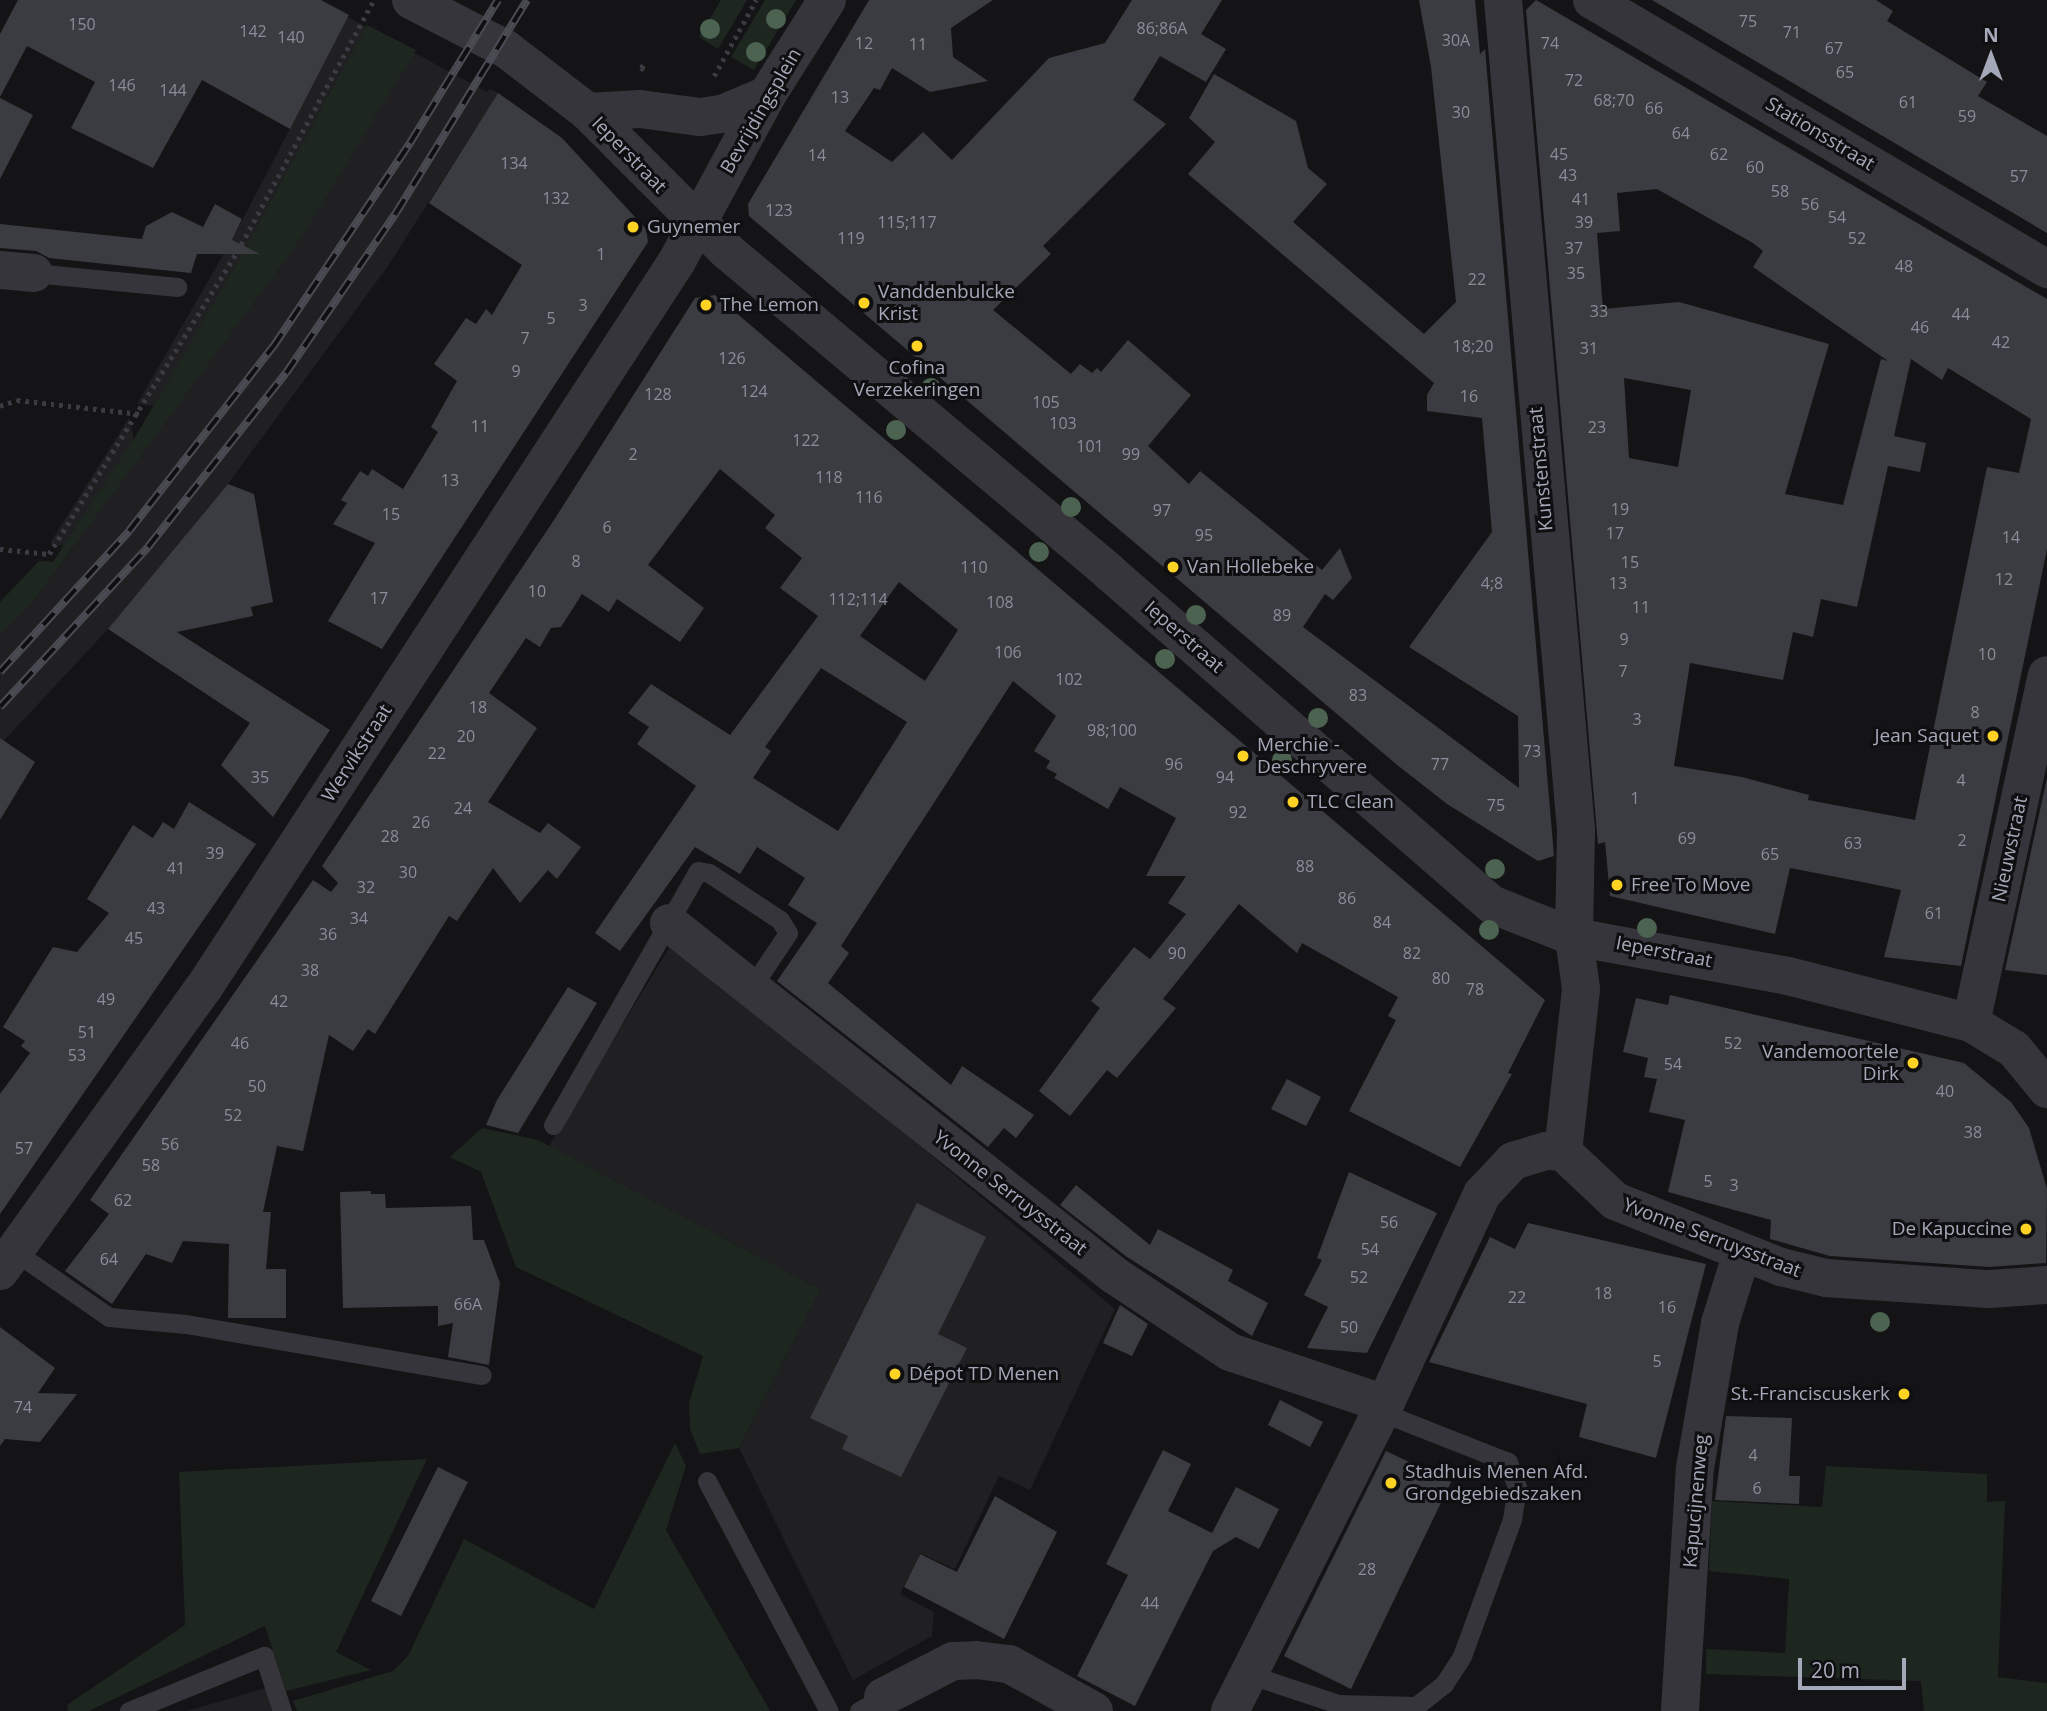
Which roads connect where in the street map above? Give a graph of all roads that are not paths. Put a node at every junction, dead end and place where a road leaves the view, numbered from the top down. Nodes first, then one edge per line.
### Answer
1 (411, 0) edge
2 (827, 0) edge
3 (1503, 0) edge
4 (1592, 0) edge
5 (766, 95) junction
6 (588, 112) junction
7 (699, 225) junction
8 (2047, 269) edge
9 (17, 271) edge
10 (177, 288) dead end
11 (2047, 675) edge
12 (669, 923) junction
13 (1574, 937) junction
14 (751, 988) junction
15 (1971, 1023) junction
16 (2044, 1079) edge
17 (554, 1125) dead end
18 (1563, 1152) junction
19 (1742, 1253) junction
20 (7, 1261) edge
21 (2045, 1286) edge
22 (482, 1375) dead end
23 (1383, 1408) junction
24 (707, 1481) dead end
25 (1248, 1675) junction
26 (871, 1704) edge
27 (128, 1711) edge
28 (282, 1711) edge
29 (829, 1711) edge
30 (1094, 1711) edge
31 (1230, 1711) edge
32 (1680, 1711) edge

1 - 6 street, Ieperstraat
2 - 5 street, Bevrijdingsplein
3 - 13 street, Kunstenstraat
4 - 8 street, Stationsstraat
5 - 6 street
5 - 7 street, Bevrijdingsplein
6 - 7 street, Ieperstraat
7 - 13 street, Ieperstraat
7 - 20 street, Wervikstraat
9 - 10 lane
11 - 15 street, Nieuwstraat
12 - 14 street, Yvonne Serruysstraat
12 - 14 lane
12 - 17 lane
13 - 15 street, Ieperstraat
13 - 18 street
14 - 23 street, Yvonne Serruysstraat
15 - 16 street, Ieperstraat
18 - 19 street, Yvonne Serruysstraat
18 - 23 street
19 - 21 street, Yvonne Serruysstraat
19 - 32 street, Kapucijnenweg
20 - 22 lane
23 - 25 street
23 - 25 lane
24 - 29 lane
25 - 31 street
26 - 30 street
27 - 28 lane

